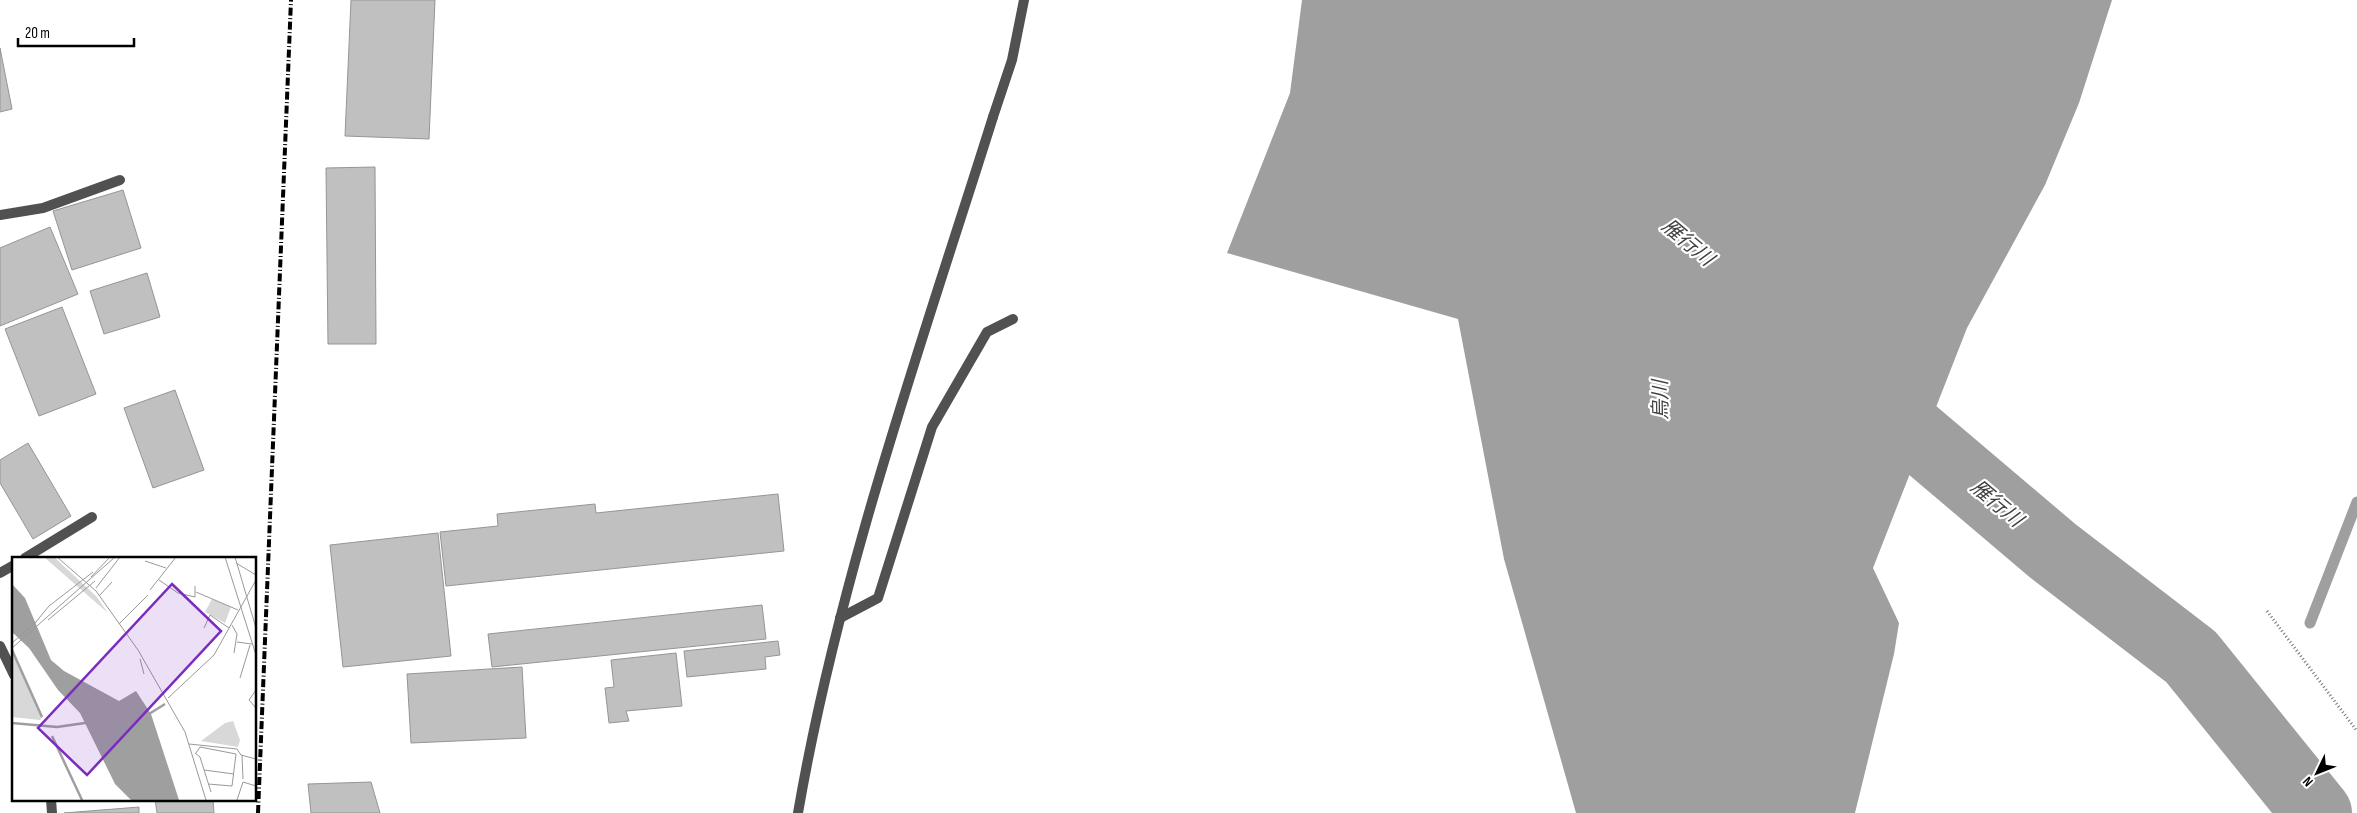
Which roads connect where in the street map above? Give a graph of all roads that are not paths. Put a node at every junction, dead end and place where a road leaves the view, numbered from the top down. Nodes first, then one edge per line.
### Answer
1 (1024, 0) edge
2 (120, 180) dead end
3 (0, 215) edge
4 (1013, 319) dead end
5 (92, 517) dead end
6 (27, 557) edge
7 (12, 566) edge
8 (0, 573) edge
9 (840, 618) junction
10 (0, 646) edge
11 (12, 671) edge
12 (51, 800) edge
13 (52, 813) edge
14 (798, 813) edge

1 - 9 street
2 - 3 street
4 - 9 street
5 - 6 street
7 - 8 street
9 - 14 street
10 - 11 street
12 - 13 street

